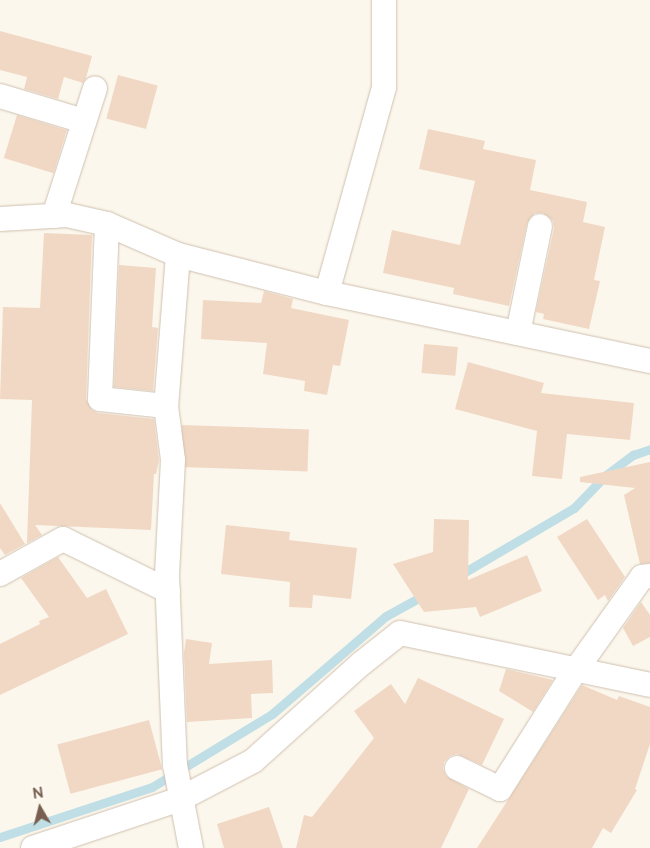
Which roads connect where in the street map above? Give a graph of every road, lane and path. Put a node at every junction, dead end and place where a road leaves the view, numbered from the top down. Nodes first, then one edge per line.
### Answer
1 (384, 0) edge
2 (95, 88) dead end
3 (0, 96) edge
4 (84, 121) junction
5 (54, 216) junction
6 (0, 220) edge
7 (107, 224) junction
8 (540, 226) dead end
9 (178, 255) junction
10 (327, 293) junction
11 (518, 333) junction
12 (650, 361) edge
13 (166, 406) junction
14 (0, 574) edge
15 (650, 576) edge
16 (168, 591) junction
17 (575, 671) junction
18 (650, 685) edge
19 (456, 768) dead end
20 (178, 784) junction
21 (33, 848) edge
22 (192, 848) edge

1 - 10 street
2 - 4 street
3 - 4 street
4 - 5 street
5 - 6 street
5 - 7 street
7 - 9 street
7 - 13 street
8 - 11 street
9 - 10 street
9 - 13 street
10 - 11 street
11 - 12 street
13 - 16 street
14 - 16 street
15 - 17 street
16 - 20 street
17 - 18 street
17 - 19 street
17 - 20 street
20 - 21 street
20 - 22 street

